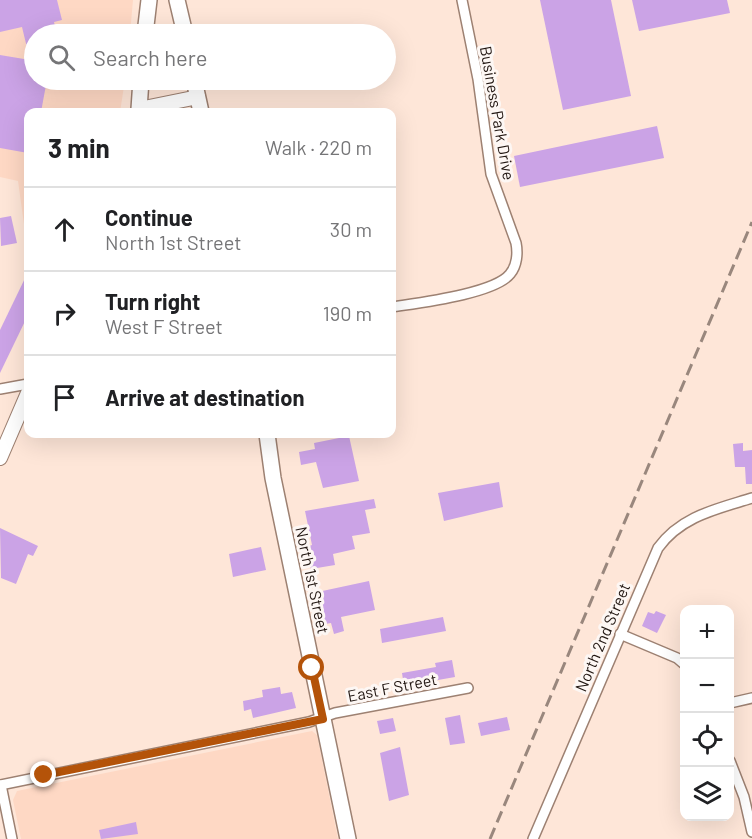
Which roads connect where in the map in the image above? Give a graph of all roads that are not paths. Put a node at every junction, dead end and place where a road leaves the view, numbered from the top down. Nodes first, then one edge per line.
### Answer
1 (149, 0) edge
2 (177, 0) edge
3 (462, 0) edge
4 (147, 24) edge
5 (183, 24) edge
6 (140, 90) edge
7 (196, 90) edge
8 (200, 105) edge
9 (138, 108) edge
10 (169, 108) edge
11 (396, 306) edge
12 (24, 385) edge
13 (0, 389) edge
14 (24, 402) edge
15 (268, 438) edge
16 (0, 458) edge
17 (752, 498) edge
18 (620, 634) junction
19 (680, 661) edge
20 (468, 688) dead end
21 (752, 698) edge
22 (734, 702) edge
23 (323, 719) junction
24 (732, 767) edge
25 (0, 785) edge
26 (752, 832) edge
27 (12, 839) edge
28 (348, 839) edge
29 (533, 839) edge

1 - 4 main road
2 - 5 main road
3 - 11 street, Business Park Drive
6 - 9 main road
7 - 8 main road
8 - 10 street
12 - 13 street
14 - 16 street
15 - 23 main road, North 1st Street
17 - 18 street, North 2nd Street
18 - 19 street
18 - 29 street, North 2nd Street
20 - 23 street, East F Street
21 - 22 street
23 - 25 street, East F Street
23 - 28 main road, North 1st Street
24 - 26 street
25 - 27 street

